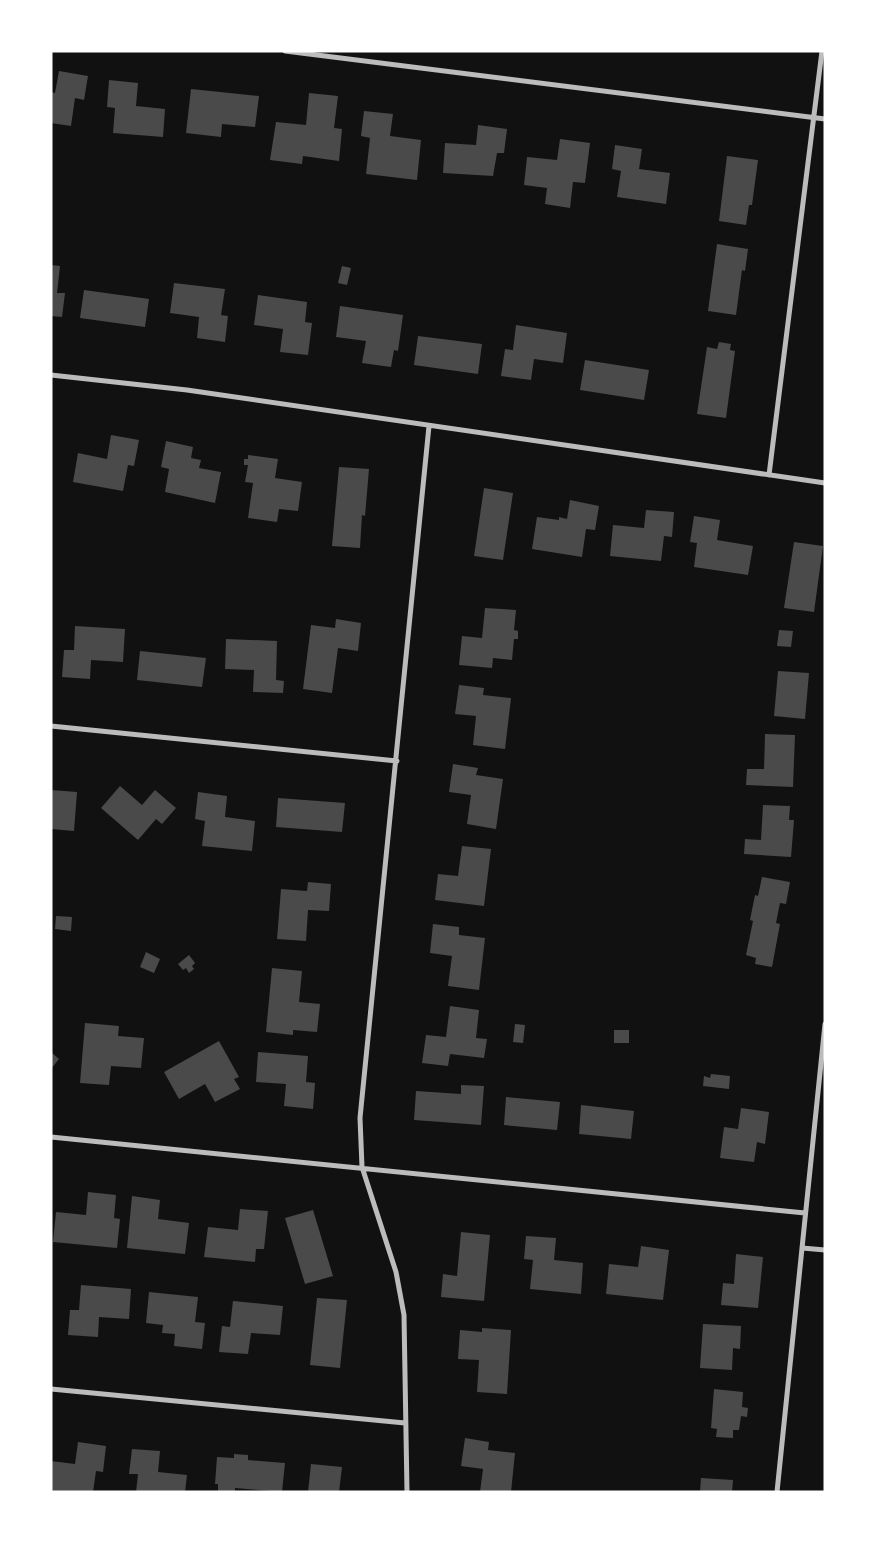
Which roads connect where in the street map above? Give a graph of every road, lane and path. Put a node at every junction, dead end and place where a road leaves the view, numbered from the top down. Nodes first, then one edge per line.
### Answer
1 (284, 51) edge
2 (822, 51) edge
3 (813, 118) junction
4 (825, 119) edge
5 (51, 375) edge
6 (429, 426) junction
7 (769, 475) junction
8 (825, 483) edge
9 (51, 726) edge
10 (397, 761) junction
11 (825, 1024) edge
12 (51, 1137) edge
13 (362, 1167) junction
14 (806, 1212) junction
15 (802, 1248) junction
16 (825, 1250) edge
17 (51, 1389) edge
18 (405, 1423) junction
19 (407, 1492) edge
20 (777, 1492) edge

1 - 3 street
2 - 3 street
3 - 4 street
3 - 7 street
5 - 6 street
6 - 7 street
6 - 10 street
7 - 8 street
9 - 10 street
10 - 13 street
11 - 14 street
12 - 13 street
13 - 14 street
13 - 18 street
14 - 15 street
15 - 16 street
15 - 20 street
17 - 18 street
18 - 19 street

